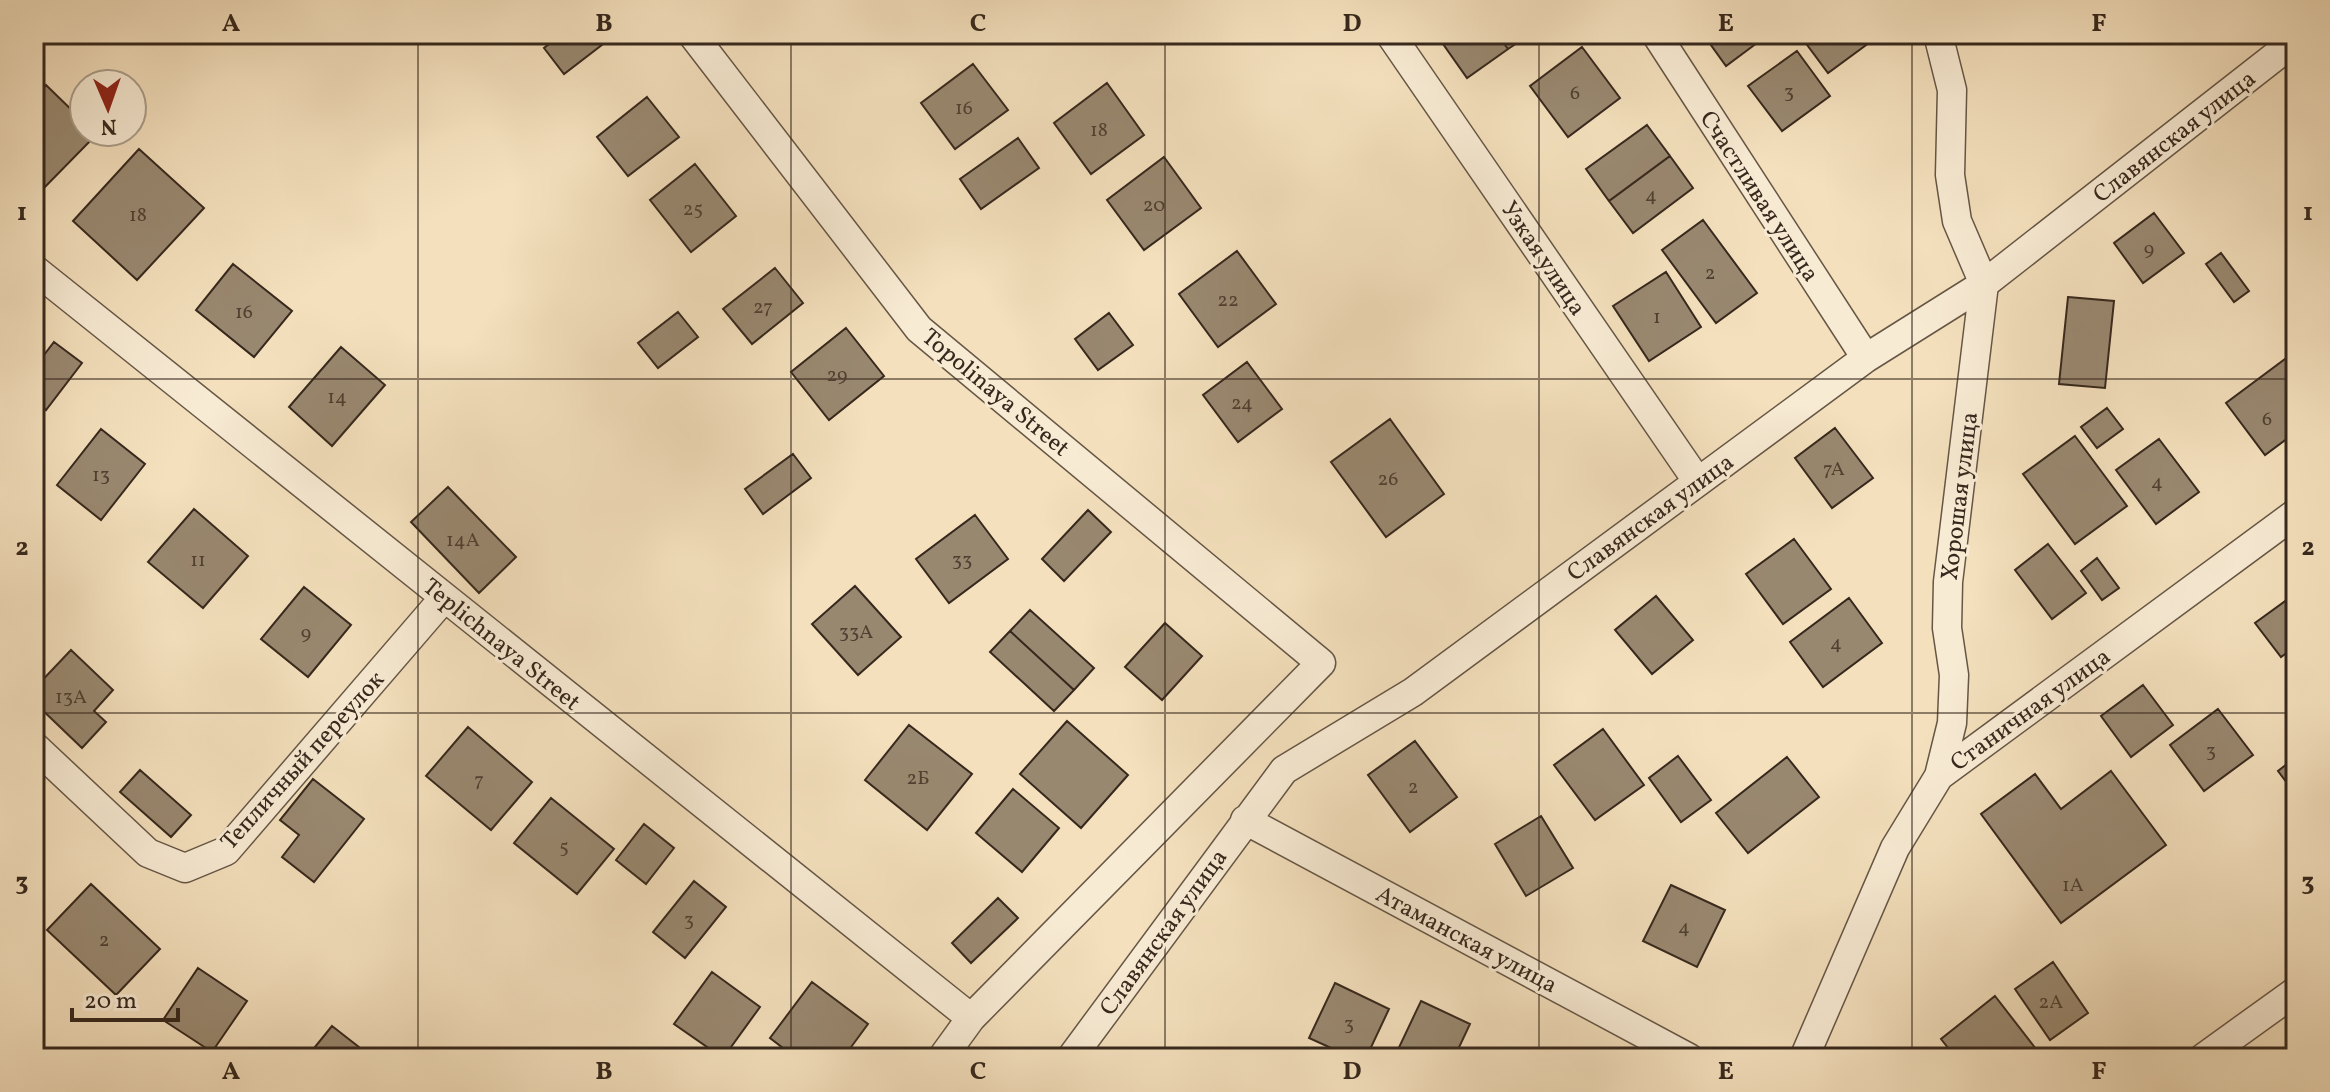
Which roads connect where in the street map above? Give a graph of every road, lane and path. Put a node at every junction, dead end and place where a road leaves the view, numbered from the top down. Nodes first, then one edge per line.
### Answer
1 (692, 34) edge
2 (1390, 34) edge
3 (1656, 34) edge
4 (1938, 34) edge
5 (2296, 40) edge
6 (34, 269) edge
7 (1984, 284) junction
8 (1866, 358) junction
9 (1698, 482) junction
10 (2296, 513) edge
11 (444, 598) junction
12 (34, 746) edge
13 (1939, 776) junction
14 (1245, 820) junction
15 (2296, 991) edge
16 (971, 1018) junction
17 (942, 1058) edge
18 (1071, 1058) edge
19 (1689, 1058) edge
20 (1804, 1058) edge
21 (2203, 1058) edge

1 - 16 street, Topolinaya Street
2 - 9 street, Узкая улица
3 - 8 street, Счастливая улица
4 - 7 street
5 - 7 street, Славянская улица
6 - 11 street, Teplichnaya Street
7 - 8 street, Славянская улица
7 - 13 street, Хорошая улица
8 - 9 street, Славянская улица
9 - 14 street, Славянская улица
10 - 13 street, Станичная улица
11 - 12 street, Тепличный переулок
11 - 16 street, Teplichnaya Street
13 - 20 street, Станичная улица
14 - 18 street, Славянская улица
14 - 19 street, Атаманская улица
15 - 21 street
16 - 17 street

